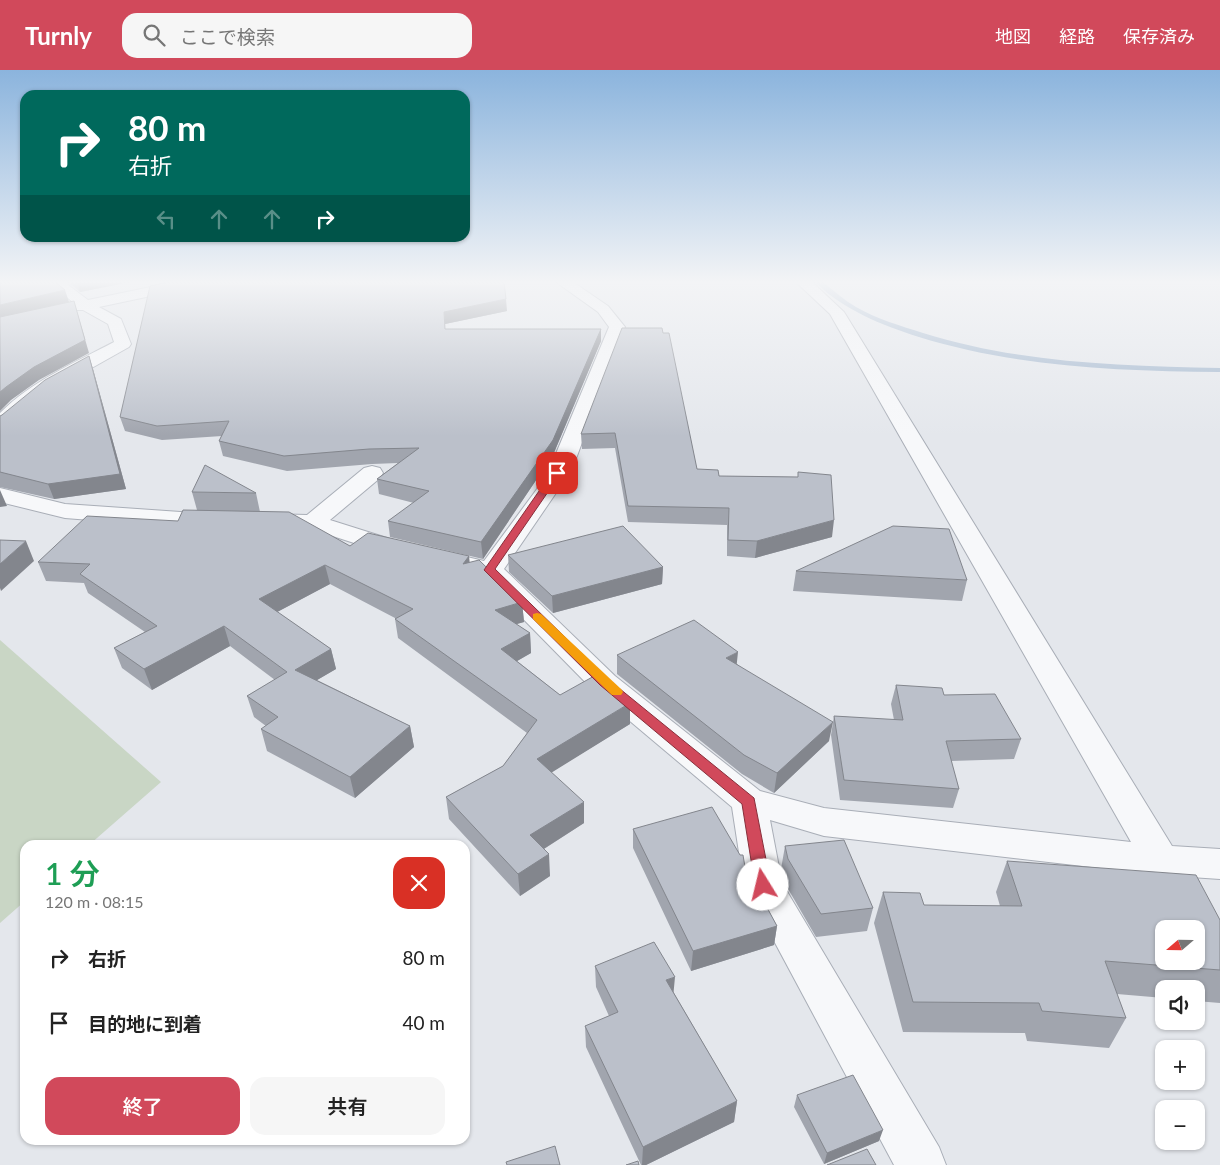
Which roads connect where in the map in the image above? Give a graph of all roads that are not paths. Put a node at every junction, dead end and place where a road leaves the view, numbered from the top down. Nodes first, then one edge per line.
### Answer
1 (120, 333) edge
2 (615, 333) edge
3 (849, 333) edge
4 (0, 424) edge
5 (372, 474) dead end
6 (0, 495) edge
7 (313, 522) junction
8 (490, 570) junction
9 (749, 801) junction
10 (1161, 860) junction
11 (1220, 864) edge
12 (921, 1165) edge

1 - 4 street
2 - 8 street
3 - 10 street
5 - 7 street
6 - 7 street
7 - 8 street
8 - 9 street
9 - 10 street
9 - 12 street
10 - 11 street

